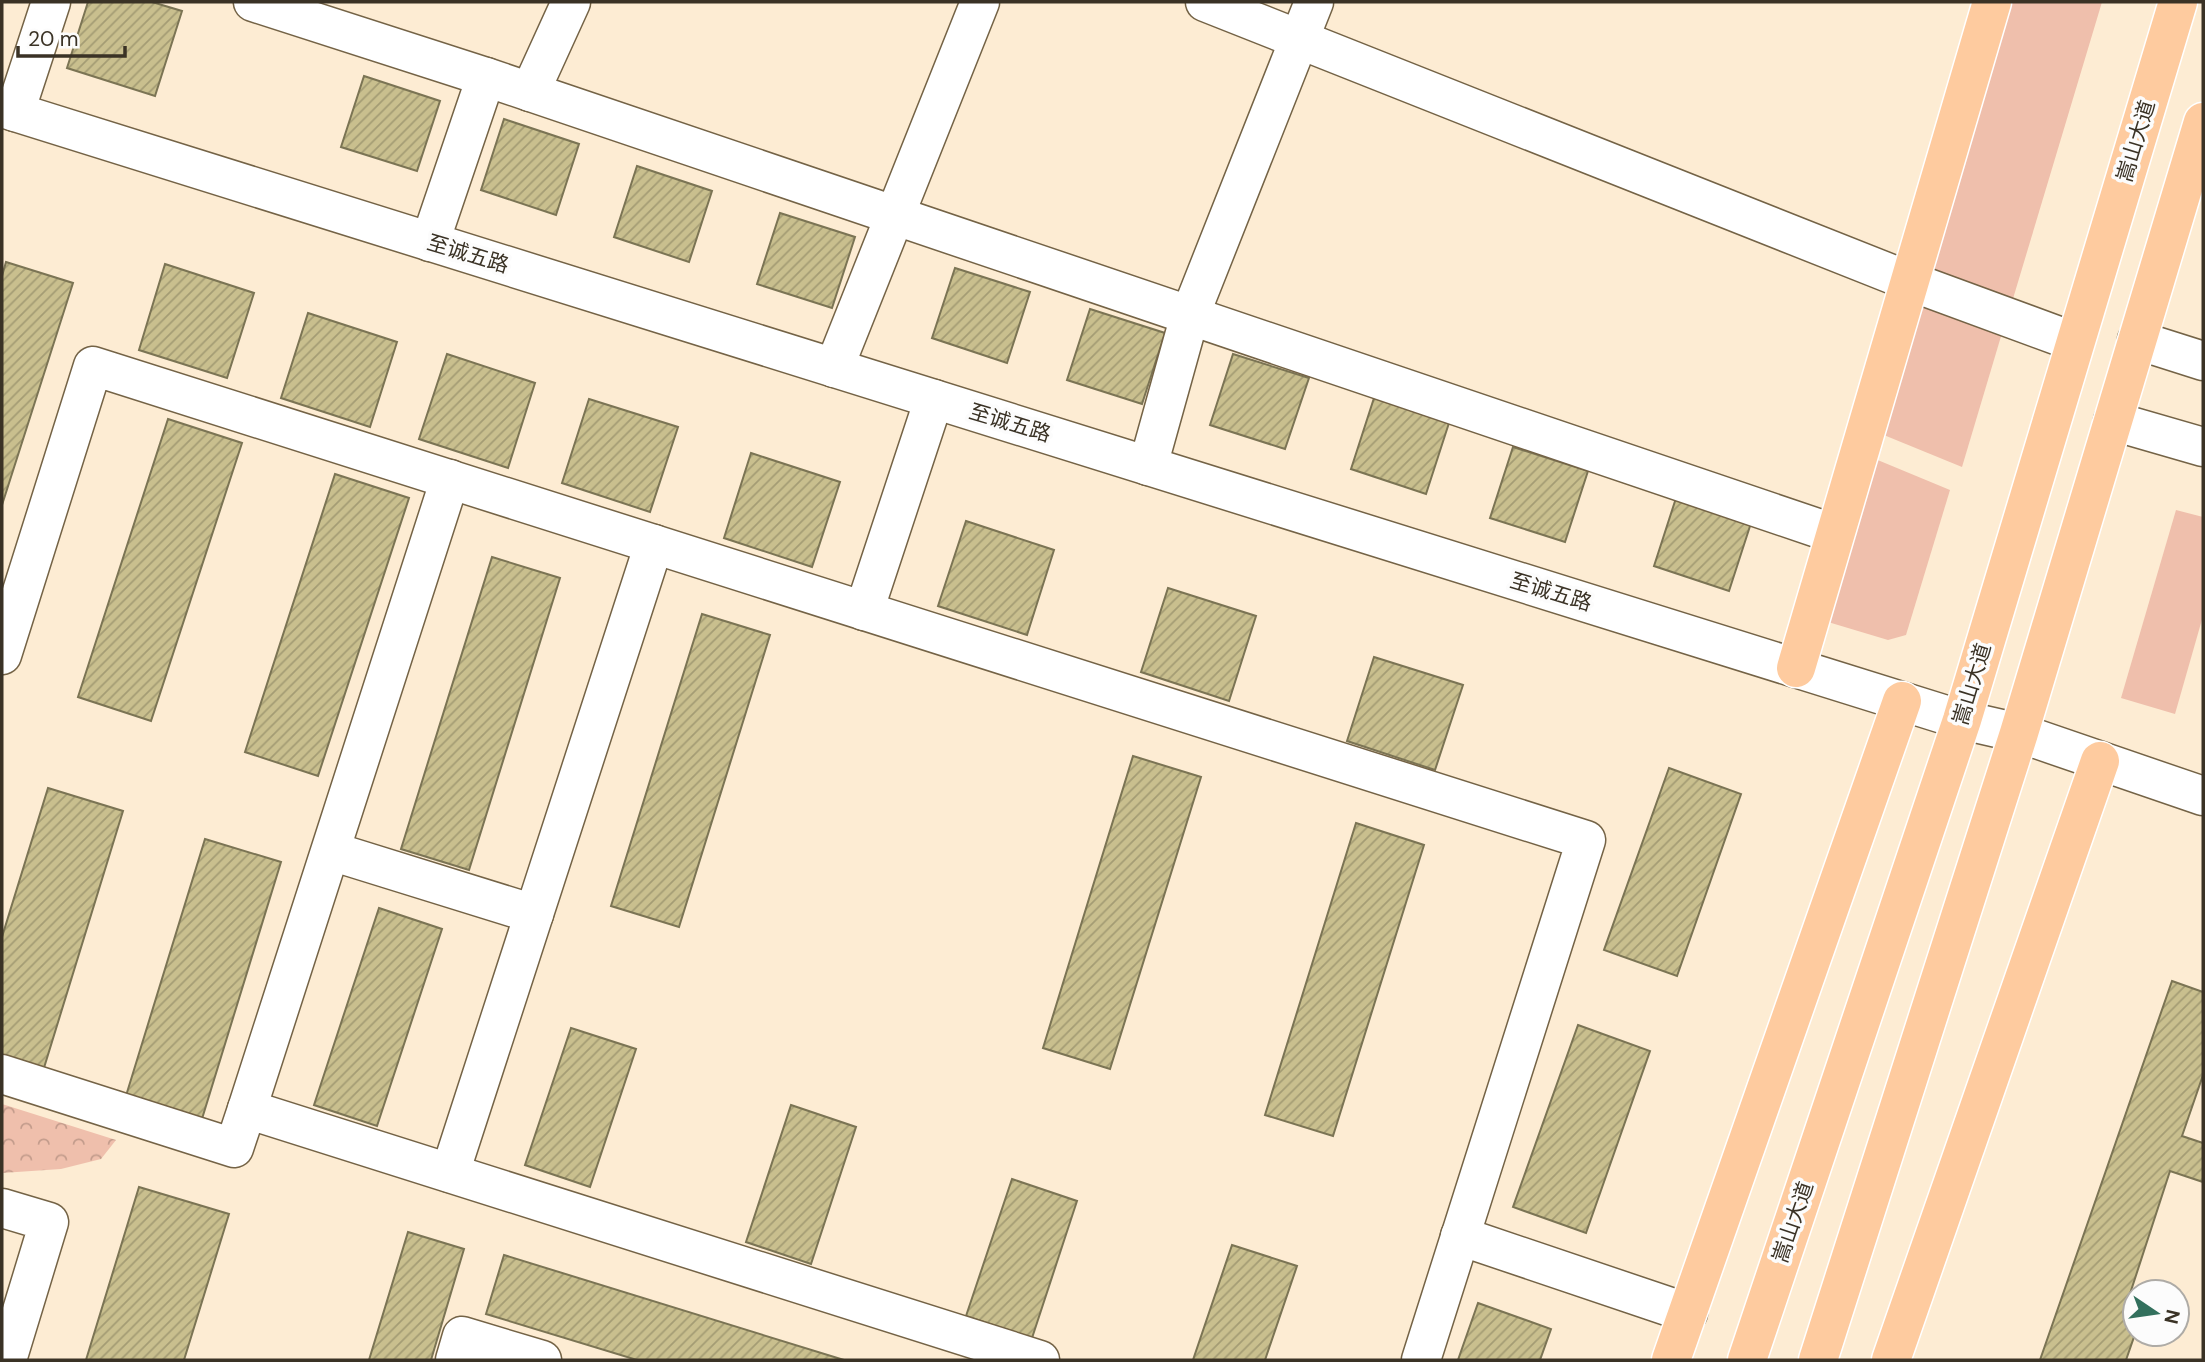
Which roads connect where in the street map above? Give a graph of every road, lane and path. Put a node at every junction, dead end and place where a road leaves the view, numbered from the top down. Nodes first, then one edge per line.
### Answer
1 (51, 2) edge
2 (253, 2) edge
3 (571, 2) edge
4 (980, 2) edge
5 (1205, 2) edge
6 (1314, 2) edge
7 (1992, 2) edge
8 (2178, 2) edge
9 (1299, 39) junction
10 (486, 77) junction
11 (530, 92) junction
12 (9, 110) edge
13 (2203, 122) edge
14 (895, 215) junction
15 (430, 242) junction
16 (1909, 281) junction
17 (1190, 315) junction
18 (2137, 340) junction
19 (2076, 342) junction
20 (2203, 360) edge
21 (834, 368) junction
22 (934, 399) junction
23 (2113, 421) junction
24 (2203, 447) edge
25 (1149, 466) junction
26 (450, 480) junction
27 (1835, 534) junction
28 (654, 544) junction
29 (864, 611) junction
30 (2, 655) edge
31 (1796, 668) junction
32 (1902, 701) junction
33 (1962, 720) junction
34 (2019, 733) junction
35 (2100, 761) junction
36 (2203, 796) edge
37 (331, 851) junction
38 (534, 914) junction
39 (2, 1074) edge
40 (247, 1108) junction
41 (450, 1173) junction
42 (2, 1208) edge
43 (1460, 1236) junction
44 (1688, 1313) junction
45 (7, 1360) edge
46 (455, 1360) edge
47 (542, 1360) edge
48 (1040, 1360) edge
49 (1421, 1360) edge
50 (1671, 1360) edge
51 (1747, 1360) edge
52 (1818, 1360) edge
53 (1891, 1360) edge

1 - 12 street
2 - 10 street
3 - 11 street
4 - 14 street
5 - 9 street
6 - 9 street
7 - 16 main road
8 - 19 main road, 嵩山大道
9 - 16 street
9 - 17 street
10 - 11 street
10 - 15 street
11 - 14 street
12 - 15 street, 至诚五路
13 - 18 main road
14 - 17 street
14 - 21 street
15 - 21 street, 至诚五路
16 - 19 street
16 - 27 main road
17 - 25 street
17 - 27 street
18 - 20 street
18 - 23 main road
19 - 33 main road, 嵩山大道
21 - 22 street, 至诚五路
22 - 25 street, 至诚五路
22 - 29 street
23 - 24 street
23 - 34 main road
25 - 31 street, 至诚五路
26 - 28 street
26 - 30 street
26 - 37 street
27 - 31 main road
28 - 29 street
28 - 38 street
29 - 43 street
31 - 32 street, 至诚五路
32 - 33 street, 至诚五路
32 - 44 main road
33 - 34 street, 至诚五路
33 - 51 main road, 嵩山大道
34 - 35 street, 至诚五路
34 - 52 main road
35 - 36 street, 至诚五路
35 - 53 main road
37 - 38 street
37 - 40 street
38 - 41 street
39 - 40 street
40 - 41 street
41 - 48 street
42 - 45 street
43 - 44 street
43 - 49 street
44 - 50 main road
46 - 47 street

